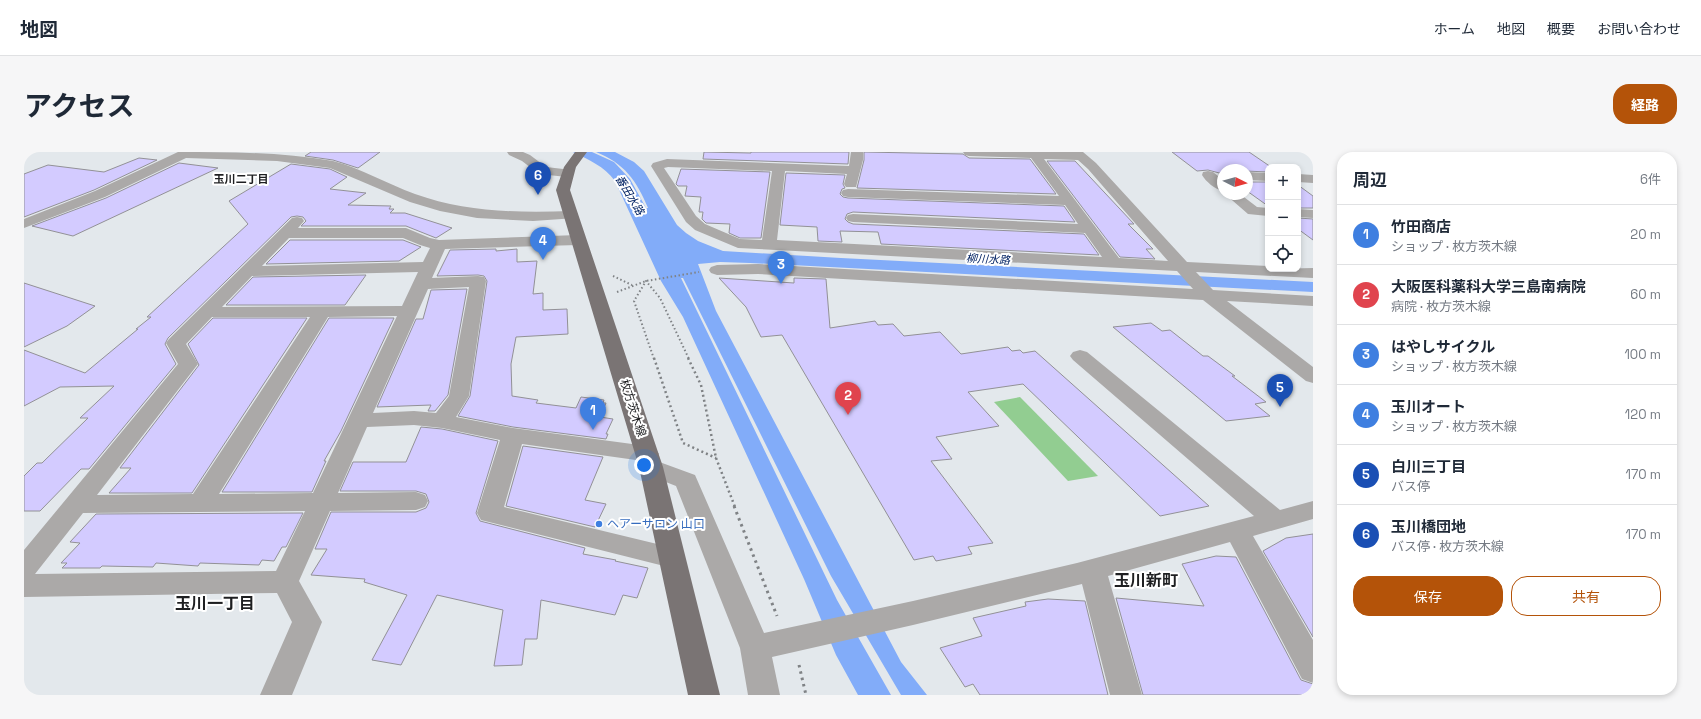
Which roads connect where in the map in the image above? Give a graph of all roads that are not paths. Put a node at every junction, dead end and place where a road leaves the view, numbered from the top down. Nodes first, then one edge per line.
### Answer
1 (513, 152) edge
2 (735, 152) edge
3 (857, 152) edge
4 (969, 152) edge
5 (186, 153) edge
6 (1032, 153) edge
7 (1079, 154) edge
8 (574, 162) edge
9 (734, 166) junction
10 (778, 167) junction
11 (854, 170) junction
12 (1217, 175) edge
13 (1253, 176) edge
14 (1265, 177) edge
15 (1301, 178) edge
16 (1313, 179) edge
17 (1217, 182) edge
18 (848, 193) junction
19 (1239, 200) edge
20 (1069, 201) junction
21 (1265, 212) edge
22 (571, 215) junction
23 (853, 218) junction
24 (24, 224) edge
25 (1089, 229) junction
26 (578, 240) junction
27 (769, 244) junction
28 (439, 245) junction
29 (863, 262) junction
30 (1114, 262) junction
31 (1182, 266) junction
32 (717, 270) road end
33 (247, 271) junction
34 (1313, 273) edge
35 (425, 276) junction
36 (1209, 296) junction
37 (1313, 301) edge
38 (207, 312) junction
39 (322, 312) junction
40 (409, 312) junction
41 (1080, 356) dead end
42 (1313, 377) edge
43 (359, 420) junction
44 (442, 421) junction
45 (513, 435) junction
46 (650, 460) junction
47 (416, 501) dead end
48 (322, 502) junction
49 (200, 503) junction
50 (76, 504) junction
51 (1313, 510) edge
52 (1275, 520) junction
53 (1237, 531) junction
54 (672, 557) junction
55 (24, 569) edge
56 (1092, 569) junction
57 (285, 582) junction
58 (24, 586) edge
59 (755, 648) junction
60 (1313, 669) edge
61 (276, 695) edge
62 (704, 695) edge
63 (764, 695) edge
64 (1126, 695) edge

1 - 8 street
2 - 9 street
3 - 11 street
4 - 6 street
5 - 22 street
5 - 24 street
6 - 7 street
6 - 20 street
7 - 31 street
8 - 22 main road, 枚方茨木線
9 - 10 street
9 - 27 street
10 - 11 street
10 - 27 street
11 - 18 street
12 - 17 street
13 - 14 street
15 - 16 street
18 - 20 street
18 - 23 street
19 - 21 street
20 - 25 street
22 - 26 main road, 枚方茨木線
23 - 25 street
23 - 29 street
25 - 30 street
26 - 28 street
26 - 46 main road, 枚方茨木線
27 - 29 street
28 - 33 street
28 - 35 street
29 - 30 street
29 - 32 street
29 - 36 street
30 - 31 street
31 - 34 street
31 - 36 street
33 - 35 street
33 - 38 street
35 - 40 street
35 - 44 street
36 - 37 street
36 - 42 street
38 - 39 street
38 - 50 street
39 - 40 street
39 - 49 street
40 - 43 street
41 - 52 street
43 - 44 street
43 - 48 street
44 - 45 street
45 - 46 street
45 - 54 street
46 - 54 main road, 枚方茨木線
46 - 59 street
47 - 48 street
48 - 49 street
48 - 57 street
49 - 50 street
50 - 55 street
51 - 52 street
52 - 53 street
53 - 56 street
53 - 60 street
54 - 62 main road, 枚方茨木線
56 - 59 street
56 - 64 street
57 - 58 street
57 - 61 street
59 - 63 street

